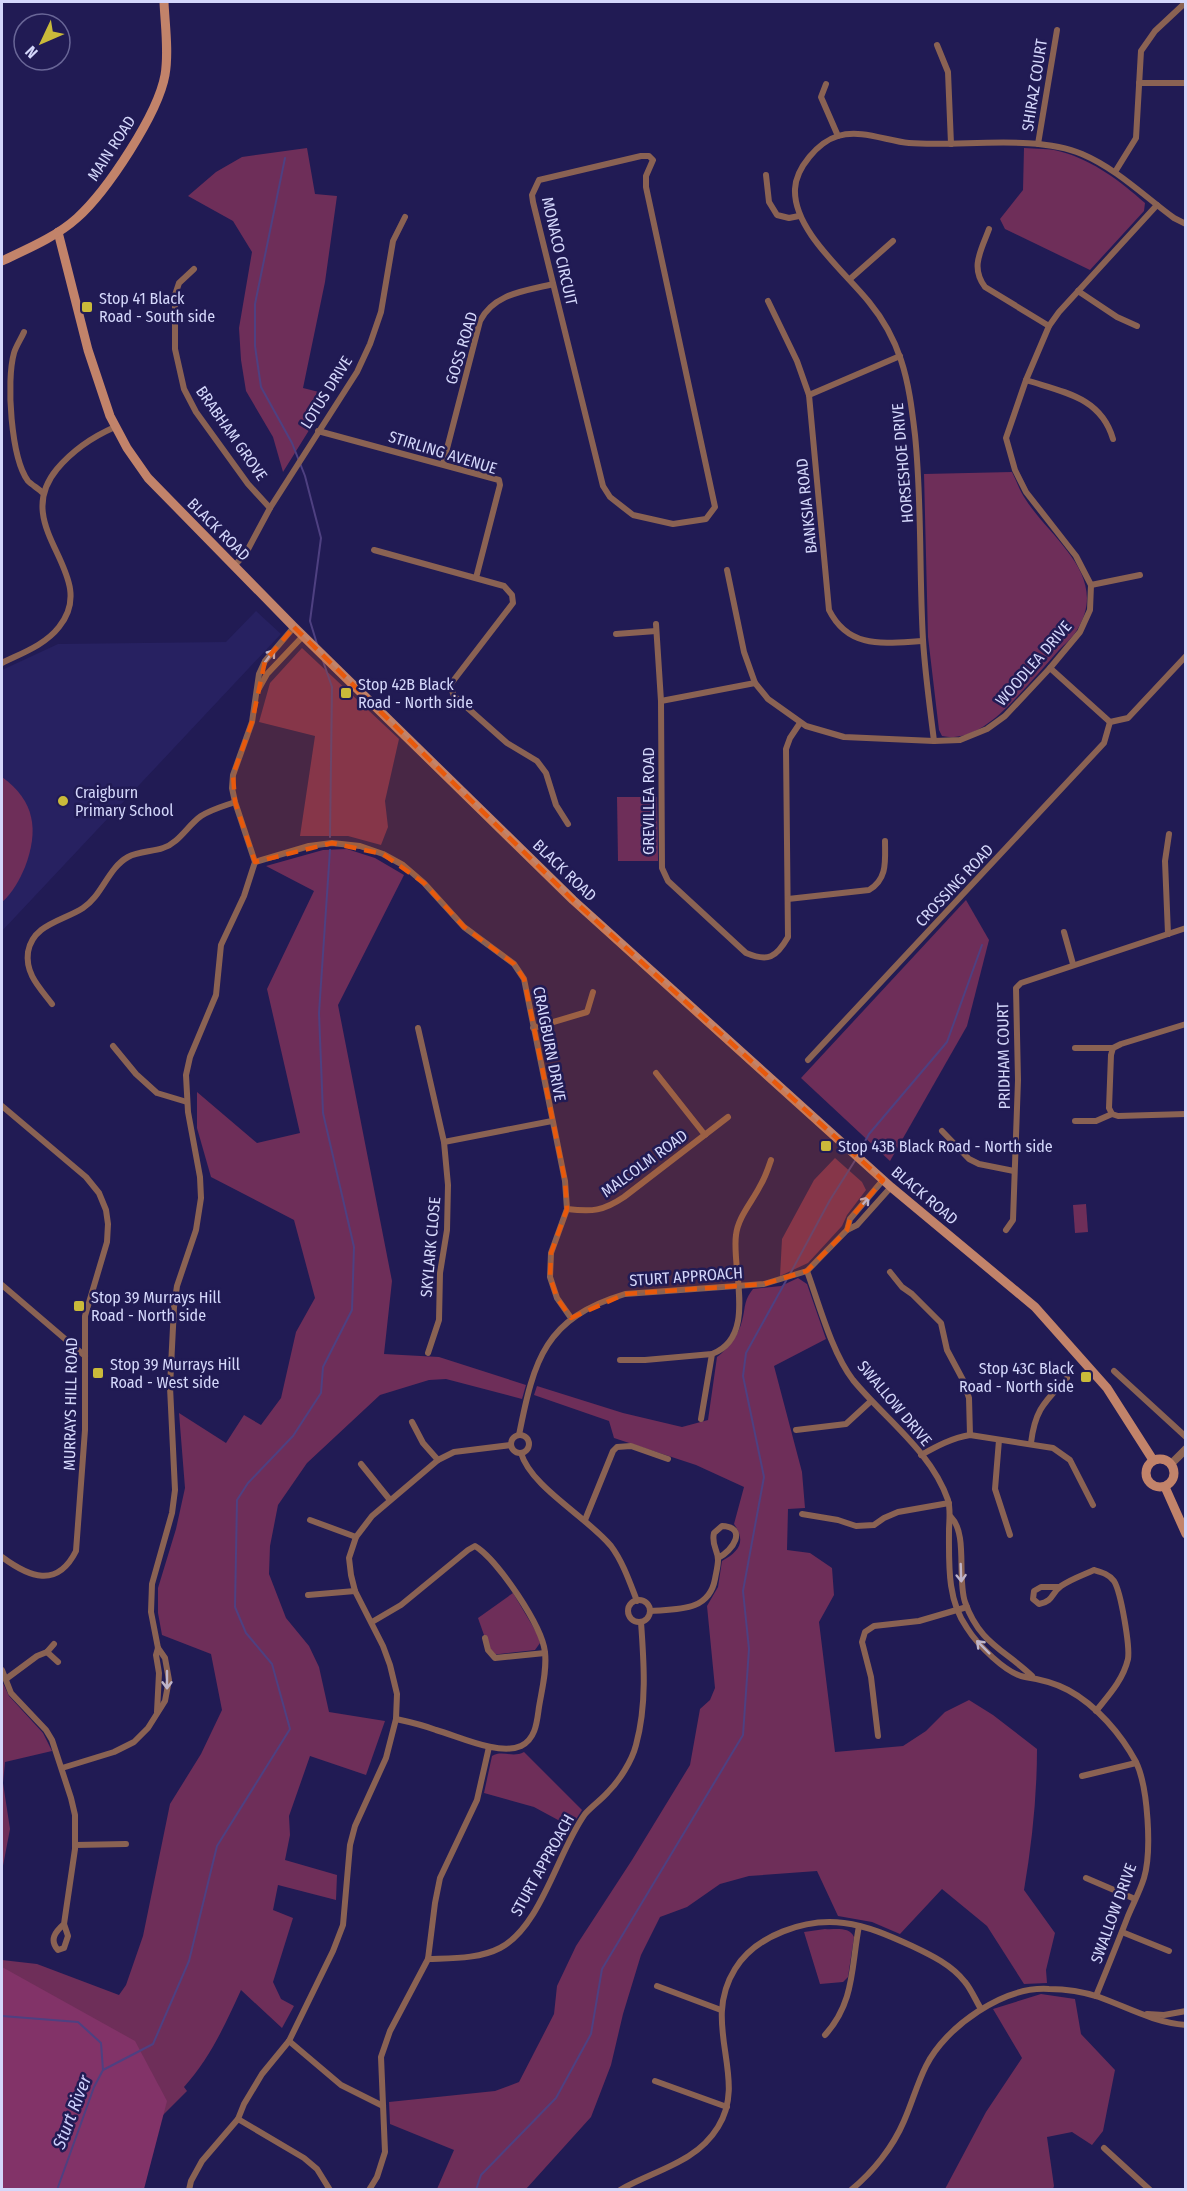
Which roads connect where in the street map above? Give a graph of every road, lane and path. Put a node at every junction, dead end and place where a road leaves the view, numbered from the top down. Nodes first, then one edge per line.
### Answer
1 (164, 2) edge
2 (1185, 2) edge
3 (1057, 30) dead end
4 (937, 45) dead end
5 (1138, 83) junction
6 (1185, 83) edge
7 (826, 84) dead end
8 (838, 136) junction
9 (951, 144) junction
10 (1038, 144) junction
11 (1115, 172) junction
12 (766, 175) dead end
13 (1157, 205) junction
14 (799, 216) junction
15 (405, 217) dead end
16 (1185, 224) edge
17 (989, 229) dead end
18 (58, 232) junction
19 (892, 241) dead end
20 (2, 261) edge
21 (194, 269) dead end
22 (850, 279) junction
23 (553, 284) junction
24 (1078, 291) junction
25 (768, 301) dead end
26 (1049, 326) junction
27 (1137, 326) dead end
28 (24, 332) dead end
29 (900, 356) junction
30 (1026, 380) junction
31 (809, 395) junction
32 (115, 427) junction
33 (318, 431) junction
34 (1113, 439) dead end
35 (443, 464) junction
36 (43, 493) junction
37 (270, 508) junction
38 (374, 550) dead end
39 (235, 565) junction
40 (727, 570) dead end
41 (1140, 575) dead end
42 (476, 578) junction
43 (1091, 585) junction
44 (656, 624) dead end
45 (294, 627) junction
46 (656, 631) junction
47 (616, 634) dead end
48 (303, 636) junction
49 (923, 641) junction
50 (1185, 656) edge
51 (2, 663) edge
52 (1050, 668) junction
53 (755, 683) junction
54 (256, 694) junction
55 (661, 701) junction
56 (1110, 722) junction
57 (800, 723) junction
58 (934, 741) junction
59 (235, 802) junction
60 (568, 824) dead end
61 (1169, 834) dead end
62 (885, 841) dead end
63 (255, 862) junction
64 (788, 899) junction
65 (1185, 928) edge
66 (1064, 932) dead end
67 (1168, 934) junction
68 (1073, 964) junction
69 (593, 992) dead end
70 (52, 1004) dead end
71 (1185, 1024) edge
72 (418, 1028) dead end
73 (533, 1028) junction
74 (113, 1046) dead end
75 (1075, 1048) dead end
76 (1113, 1048) junction
77 (808, 1060) dead end
78 (656, 1073) dead end
79 (187, 1102) junction
80 (2, 1106) edge
81 (1112, 1114) junction
82 (1185, 1114) edge
83 (728, 1116) dead end
84 (552, 1121) junction
85 (1076, 1121) dead end
86 (942, 1131) dead end
87 (705, 1135) junction
88 (444, 1142) junction
89 (771, 1160) dead end
90 (1014, 1171) junction
91 (884, 1180) junction
92 (891, 1187) junction
93 (567, 1209) junction
94 (847, 1230) junction
95 (1006, 1230) dead end
96 (807, 1271) junction
97 (890, 1272) dead end
98 (2, 1285) edge
99 (739, 1285) junction
100 (571, 1318) junction
101 (428, 1353) dead end
102 (712, 1354) junction
103 (85, 1356) junction
104 (620, 1360) dead end
105 (1114, 1371) dead end
106 (1067, 1378) dead end
107 (872, 1401) junction
108 (701, 1419) dead end
109 (412, 1422) dead end
110 (796, 1430) dead end
111 (519, 1435) junction
112 (970, 1435) junction
113 (1185, 1437) edge
114 (999, 1440) junction
115 (1031, 1443) junction
116 (511, 1445) junction
117 (1185, 1449) edge
118 (521, 1453) junction
119 (921, 1455) junction
120 (438, 1460) junction
121 (668, 1460) dead end
122 (1153, 1460) junction
123 (361, 1464) dead end
124 (1171, 1464) junction
125 (1165, 1486) junction
126 (390, 1500) junction
127 (949, 1503) junction
128 (1093, 1505) dead end
129 (802, 1514) dead end
130 (951, 1517) junction
131 (310, 1520) dead end
132 (585, 1520) junction
133 (1185, 1534) edge
134 (1010, 1535) dead end
135 (356, 1537) junction
136 (2, 1557) edge
137 (718, 1558) junction
138 (1059, 1587) dead end
139 (356, 1591) junction
140 (308, 1595) dead end
141 (637, 1601) junction
142 (967, 1607) junction
143 (958, 1610) junction
144 (650, 1611) junction
145 (372, 1622) junction
146 (641, 1622) junction
147 (485, 1638) dead end
148 (54, 1644) dead end
149 (47, 1652) junction
150 (545, 1653) junction
151 (58, 1662) dead end
152 (2, 1670) edge
153 (1032, 1676) junction
154 (6, 1679) junction
155 (1096, 1711) junction
156 (396, 1719) junction
157 (878, 1736) dead end
158 (489, 1747) junction
159 (1136, 1763) junction
160 (62, 1768) junction
161 (1082, 1776) dead end
162 (126, 1844) dead end
163 (75, 1845) junction
164 (1086, 1878) dead end
165 (1136, 1899) junction
166 (64, 1924) dead end
167 (859, 1926) junction
168 (1122, 1932) junction
169 (1169, 1951) dead end
170 (428, 1959) junction
171 (657, 1986) dead end
172 (1096, 1996) junction
173 (981, 2009) junction
174 (721, 2010) junction
175 (1185, 2011) edge
176 (1140, 2013) junction
177 (1185, 2025) edge
178 (825, 2035) dead end
179 (289, 2041) junction
180 (655, 2081) dead end
181 (383, 2106) junction
182 (727, 2108) junction
183 (238, 2119) junction
184 (1104, 2148) dead end
185 (189, 2190) edge
186 (330, 2190) edge
187 (369, 2190) edge
188 (620, 2190) edge
189 (850, 2190) edge
190 (1150, 2190) edge

1 - 18 main road, MAIN ROAD
2 - 5 street
3 - 10 street, SHIRAZ COURT
4 - 9 street
5 - 6 street
5 - 11 street
7 - 8 street
8 - 9 street
8 - 14 street, HORSESHOE DRIVE
9 - 10 street
10 - 11 street
11 - 13 street
12 - 14 street
13 - 16 street
13 - 24 street
14 - 22 street, HORSESHOE DRIVE
15 - 33 street, LOTUS DRIVE
17 - 26 street
18 - 20 main road, MAIN ROAD
18 - 32 main road, BLACK ROAD
19 - 22 street
21 - 37 street, BRABHAM GROVE
22 - 29 street, HORSESHOE DRIVE
23 - 23 street, MONACO CIRCUIT
23 - 35 street, GOSS ROAD
24 - 26 street
24 - 27 street
25 - 31 street, BANKSIA ROAD
26 - 30 street
28 - 36 street
29 - 31 street
29 - 49 street, HORSESHOE DRIVE
30 - 34 street
30 - 43 street
31 - 49 street, BANKSIA ROAD
32 - 36 street
32 - 39 main road, BLACK ROAD
33 - 35 street, STIRLING AVENUE
33 - 37 street, LOTUS DRIVE
35 - 42 street, STIRLING AVENUE
36 - 51 street
37 - 39 street, LOTUS DRIVE
38 - 42 street
39 - 45 main road, BLACK ROAD
40 - 53 street, WOODLEA DRIVE
41 - 43 street
42 - 60 street
43 - 52 street, WOODLEA DRIVE
44 - 46 street, GREVILLEA ROAD
45 - 48 main road, BLACK ROAD
54 -> 45 street
46 - 47 street
46 - 55 street, GREVILLEA ROAD
48 - 54 street
48 - 91 main road, BLACK ROAD
49 - 58 street, HORSESHOE DRIVE
50 - 56 street
52 - 56 street
52 - 58 street, WOODLEA DRIVE
53 - 55 street
53 - 57 street, WOODLEA DRIVE
54 - 59 street
55 - 64 street, GREVILLEA ROAD
56 - 77 street, CROSSING ROAD
57 - 58 street, WOODLEA DRIVE
57 - 64 street, GREVILLEA ROAD
59 - 63 street
59 - 70 street
61 - 67 street
62 - 64 street
63 - 73 street, CRAIGBURN DRIVE
63 - 79 street
65 - 67 street, PRIDHAM COURT
66 - 68 street
67 - 68 street, PRIDHAM COURT
68 - 90 street, PRIDHAM COURT
69 - 73 street
71 - 76 street
72 - 88 street, SKYLARK CLOSE
73 - 84 street, CRAIGBURN DRIVE
74 - 79 street
75 - 76 street
76 - 81 street
78 - 87 street
79 - 160 street
80 - 103 street, MURRAYS HILL ROAD
81 - 82 street
81 - 85 street
83 - 87 street, MALCOLM ROAD
84 - 88 street
84 - 93 street, CRAIGBURN DRIVE
86 - 90 street
87 - 93 street, MALCOLM ROAD
88 - 101 street, SKYLARK CLOSE
89 - 99 street
90 - 95 street, PRIDHAM COURT
91 - 92 main road, BLACK ROAD
94 -> 91 street, STURT APPROACH
92 - 94 street, STURT APPROACH
92 - 122 main road, BLACK ROAD
93 - 100 street, CRAIGBURN DRIVE
94 - 96 street, STURT APPROACH
96 - 99 street, STURT APPROACH
96 - 107 street, SWALLOW DRIVE
97 - 112 street
98 - 103 street
99 - 100 street, STURT APPROACH
99 - 102 street
100 - 111 street, STURT APPROACH
102 - 104 street
102 - 108 street
103 - 136 street, MURRAYS HILL ROAD
105 - 113 street
106 - 115 street
107 - 110 street
107 - 119 street, SWALLOW DRIVE
109 - 120 street
111 - 116 street
111 - 118 street
112 - 114 street
112 - 119 street
114 - 115 street
114 - 134 street
115 - 128 street
116 - 118 street
116 - 120 street
117 - 124 street
118 - 132 street
119 - 127 street, SWALLOW DRIVE
120 - 126 street
121 - 132 street
122 - 124 main road
122 - 125 main road
123 - 126 street
124 - 125 main road
125 - 133 main road
126 - 135 street
127 - 129 street
127 - 130 street, SWALLOW DRIVE
130 -> 142 street, SWALLOW DRIVE
130 - 143 street, SWALLOW DRIVE
131 - 135 street
132 - 141 street
135 - 139 street
137 - 137 street
137 - 144 street
138 - 155 street
139 - 140 street
139 - 145 street
141 - 144 street
141 - 146 street
142 - 143 street
142 - 153 street, SWALLOW DRIVE
153 -> 143 street, SWALLOW DRIVE
143 - 157 street
144 - 146 street
145 - 150 street
145 - 156 street
146 - 170 street, STURT APPROACH
147 - 150 street
148 - 149 street
149 - 151 street
149 - 154 street
150 - 158 street
152 - 154 street
153 - 155 street, SWALLOW DRIVE
154 - 160 street
155 - 159 street, SWALLOW DRIVE
156 - 158 street
156 - 179 street
158 - 170 street
159 - 161 street
159 - 165 street, SWALLOW DRIVE
160 - 163 street
162 - 163 street
163 - 166 street
164 - 165 street
165 - 168 street, SWALLOW DRIVE
167 - 173 street
167 - 174 street
167 - 178 street
168 - 169 street
168 - 172 street, SWALLOW DRIVE
170 - 181 street
171 - 174 street
172 - 173 street
172 - 176 street
173 - 189 street
174 - 182 street
175 - 176 street
176 - 177 street
179 - 181 street
179 - 183 street
180 - 182 street
181 - 187 street
182 - 188 street
183 - 185 street
183 - 186 street
184 - 190 street

